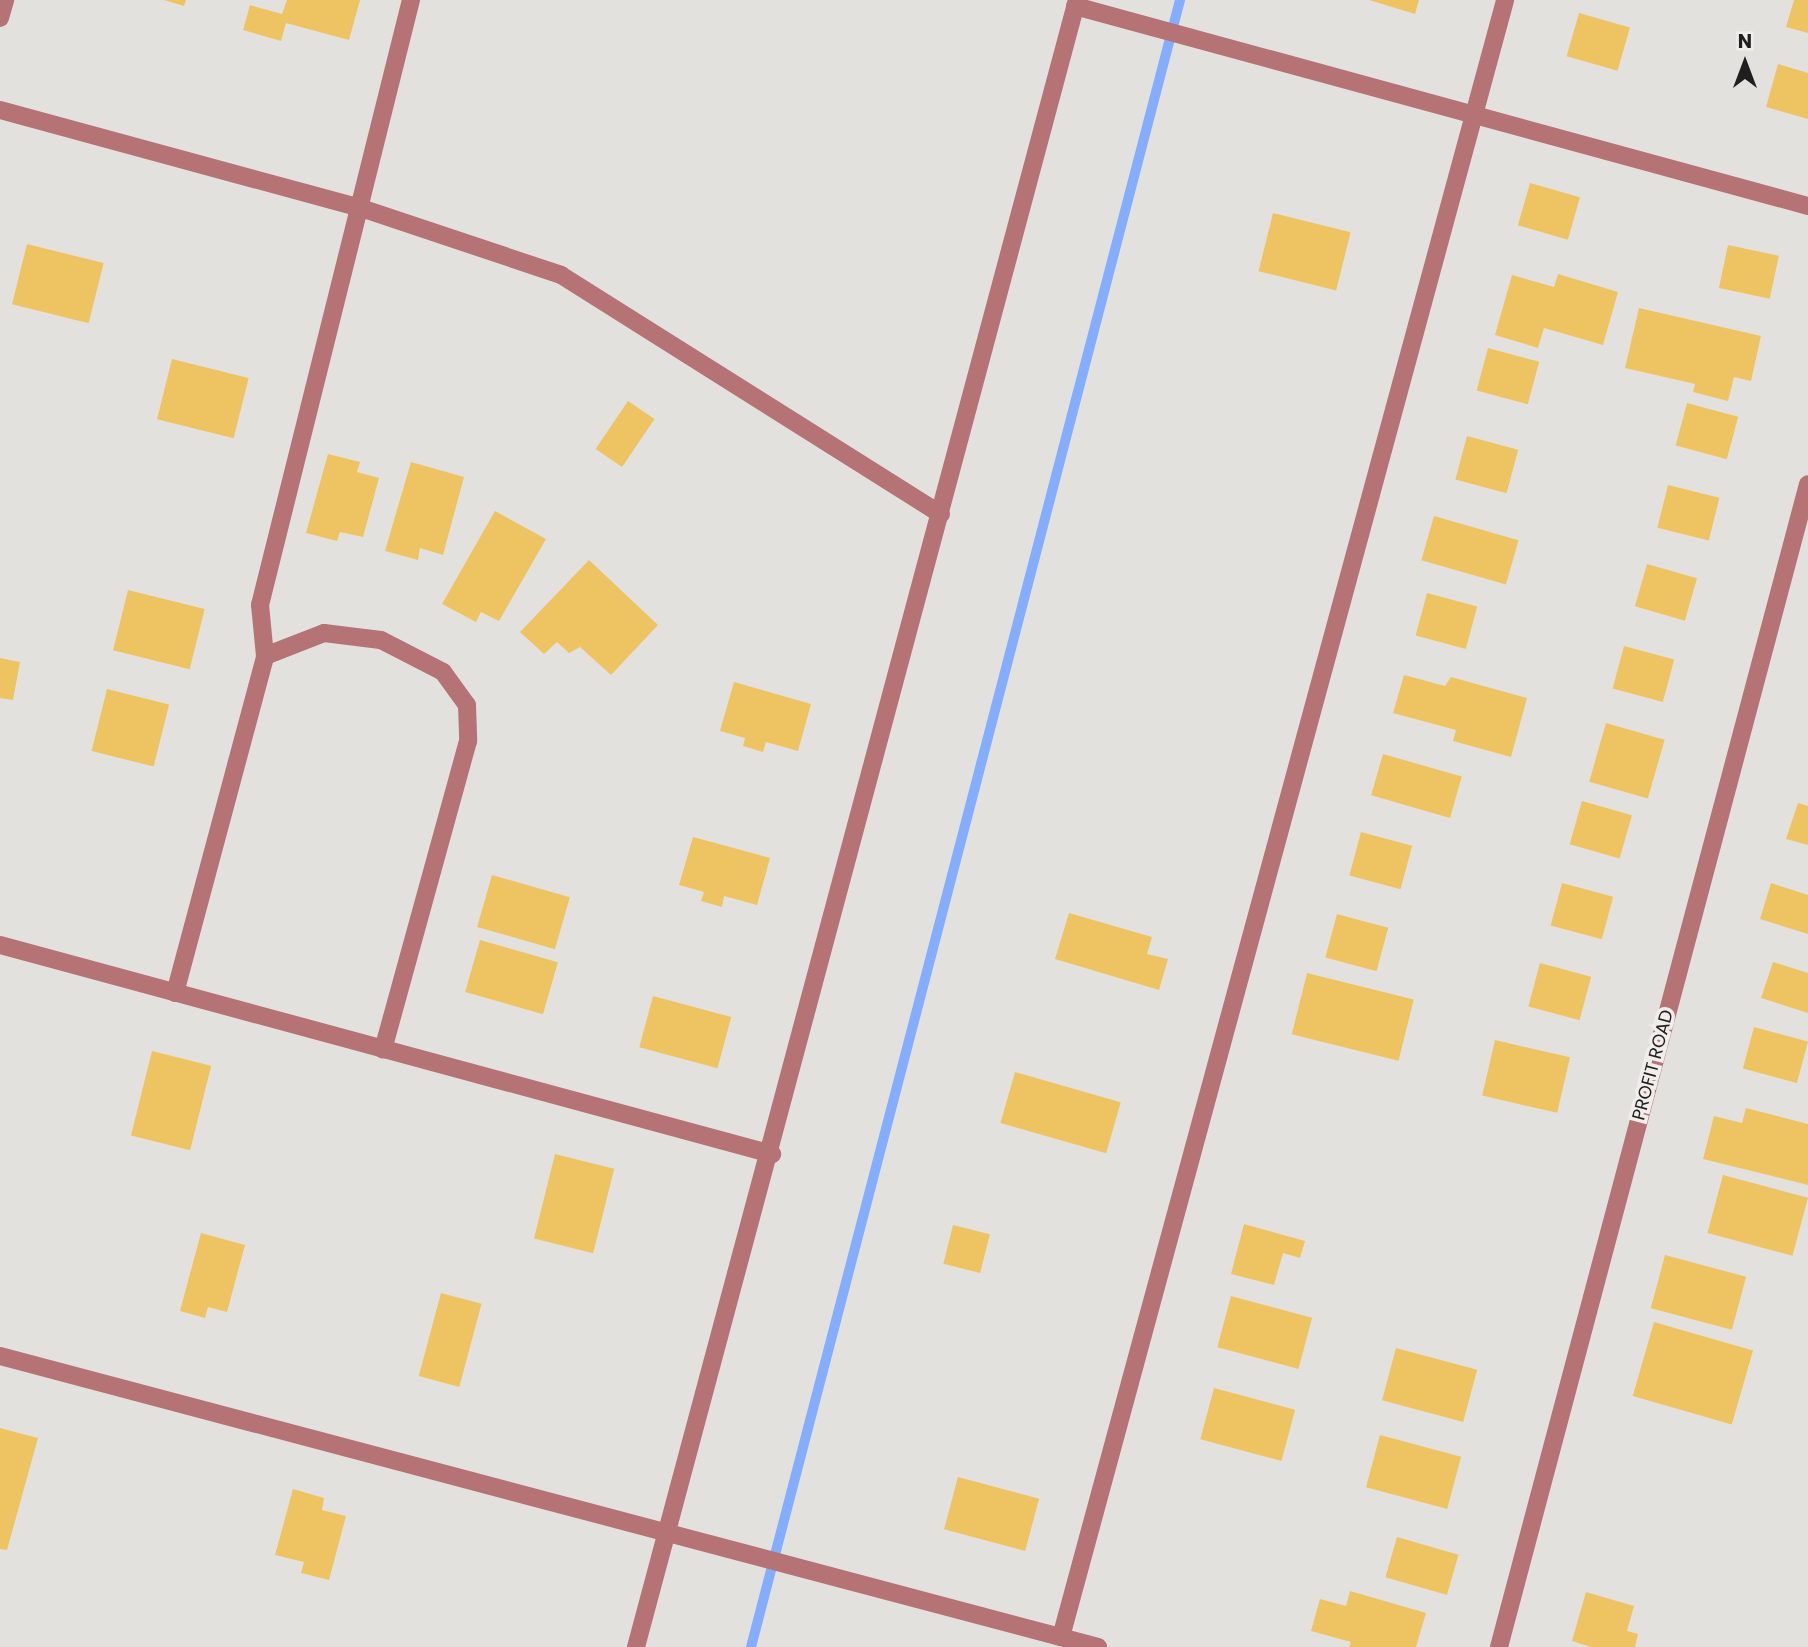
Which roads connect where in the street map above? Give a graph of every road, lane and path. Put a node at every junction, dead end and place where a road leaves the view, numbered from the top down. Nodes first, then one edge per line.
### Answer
1 (5, 0) edge
2 (411, 0) edge
3 (1505, 0) edge
4 (1076, 3) edge
5 (0, 18) edge
6 (0, 110) edge
7 (1475, 113) junction
8 (1808, 206) edge
9 (358, 207) junction
10 (1808, 484) edge
11 (940, 514) junction
12 (265, 656) junction
13 (0, 945) edge
14 (175, 993) junction
15 (383, 1049) junction
16 (772, 1154) junction
17 (0, 1356) edge
18 (666, 1532) junction
19 (1061, 1637) junction
20 (636, 1647) edge
21 (1098, 1647) edge
22 (1499, 1647) edge

1 - 5 street
2 - 9 street
3 - 7 street
4 - 7 street
4 - 11 street
6 - 9 street
7 - 8 street
7 - 19 street
9 - 11 street
9 - 12 street
10 - 22 street, PROFIT ROAD
11 - 16 street
12 - 14 street
12 - 15 street
13 - 14 street
14 - 15 street
15 - 16 street
16 - 18 street
17 - 18 street
18 - 19 street
18 - 20 street
19 - 21 street

